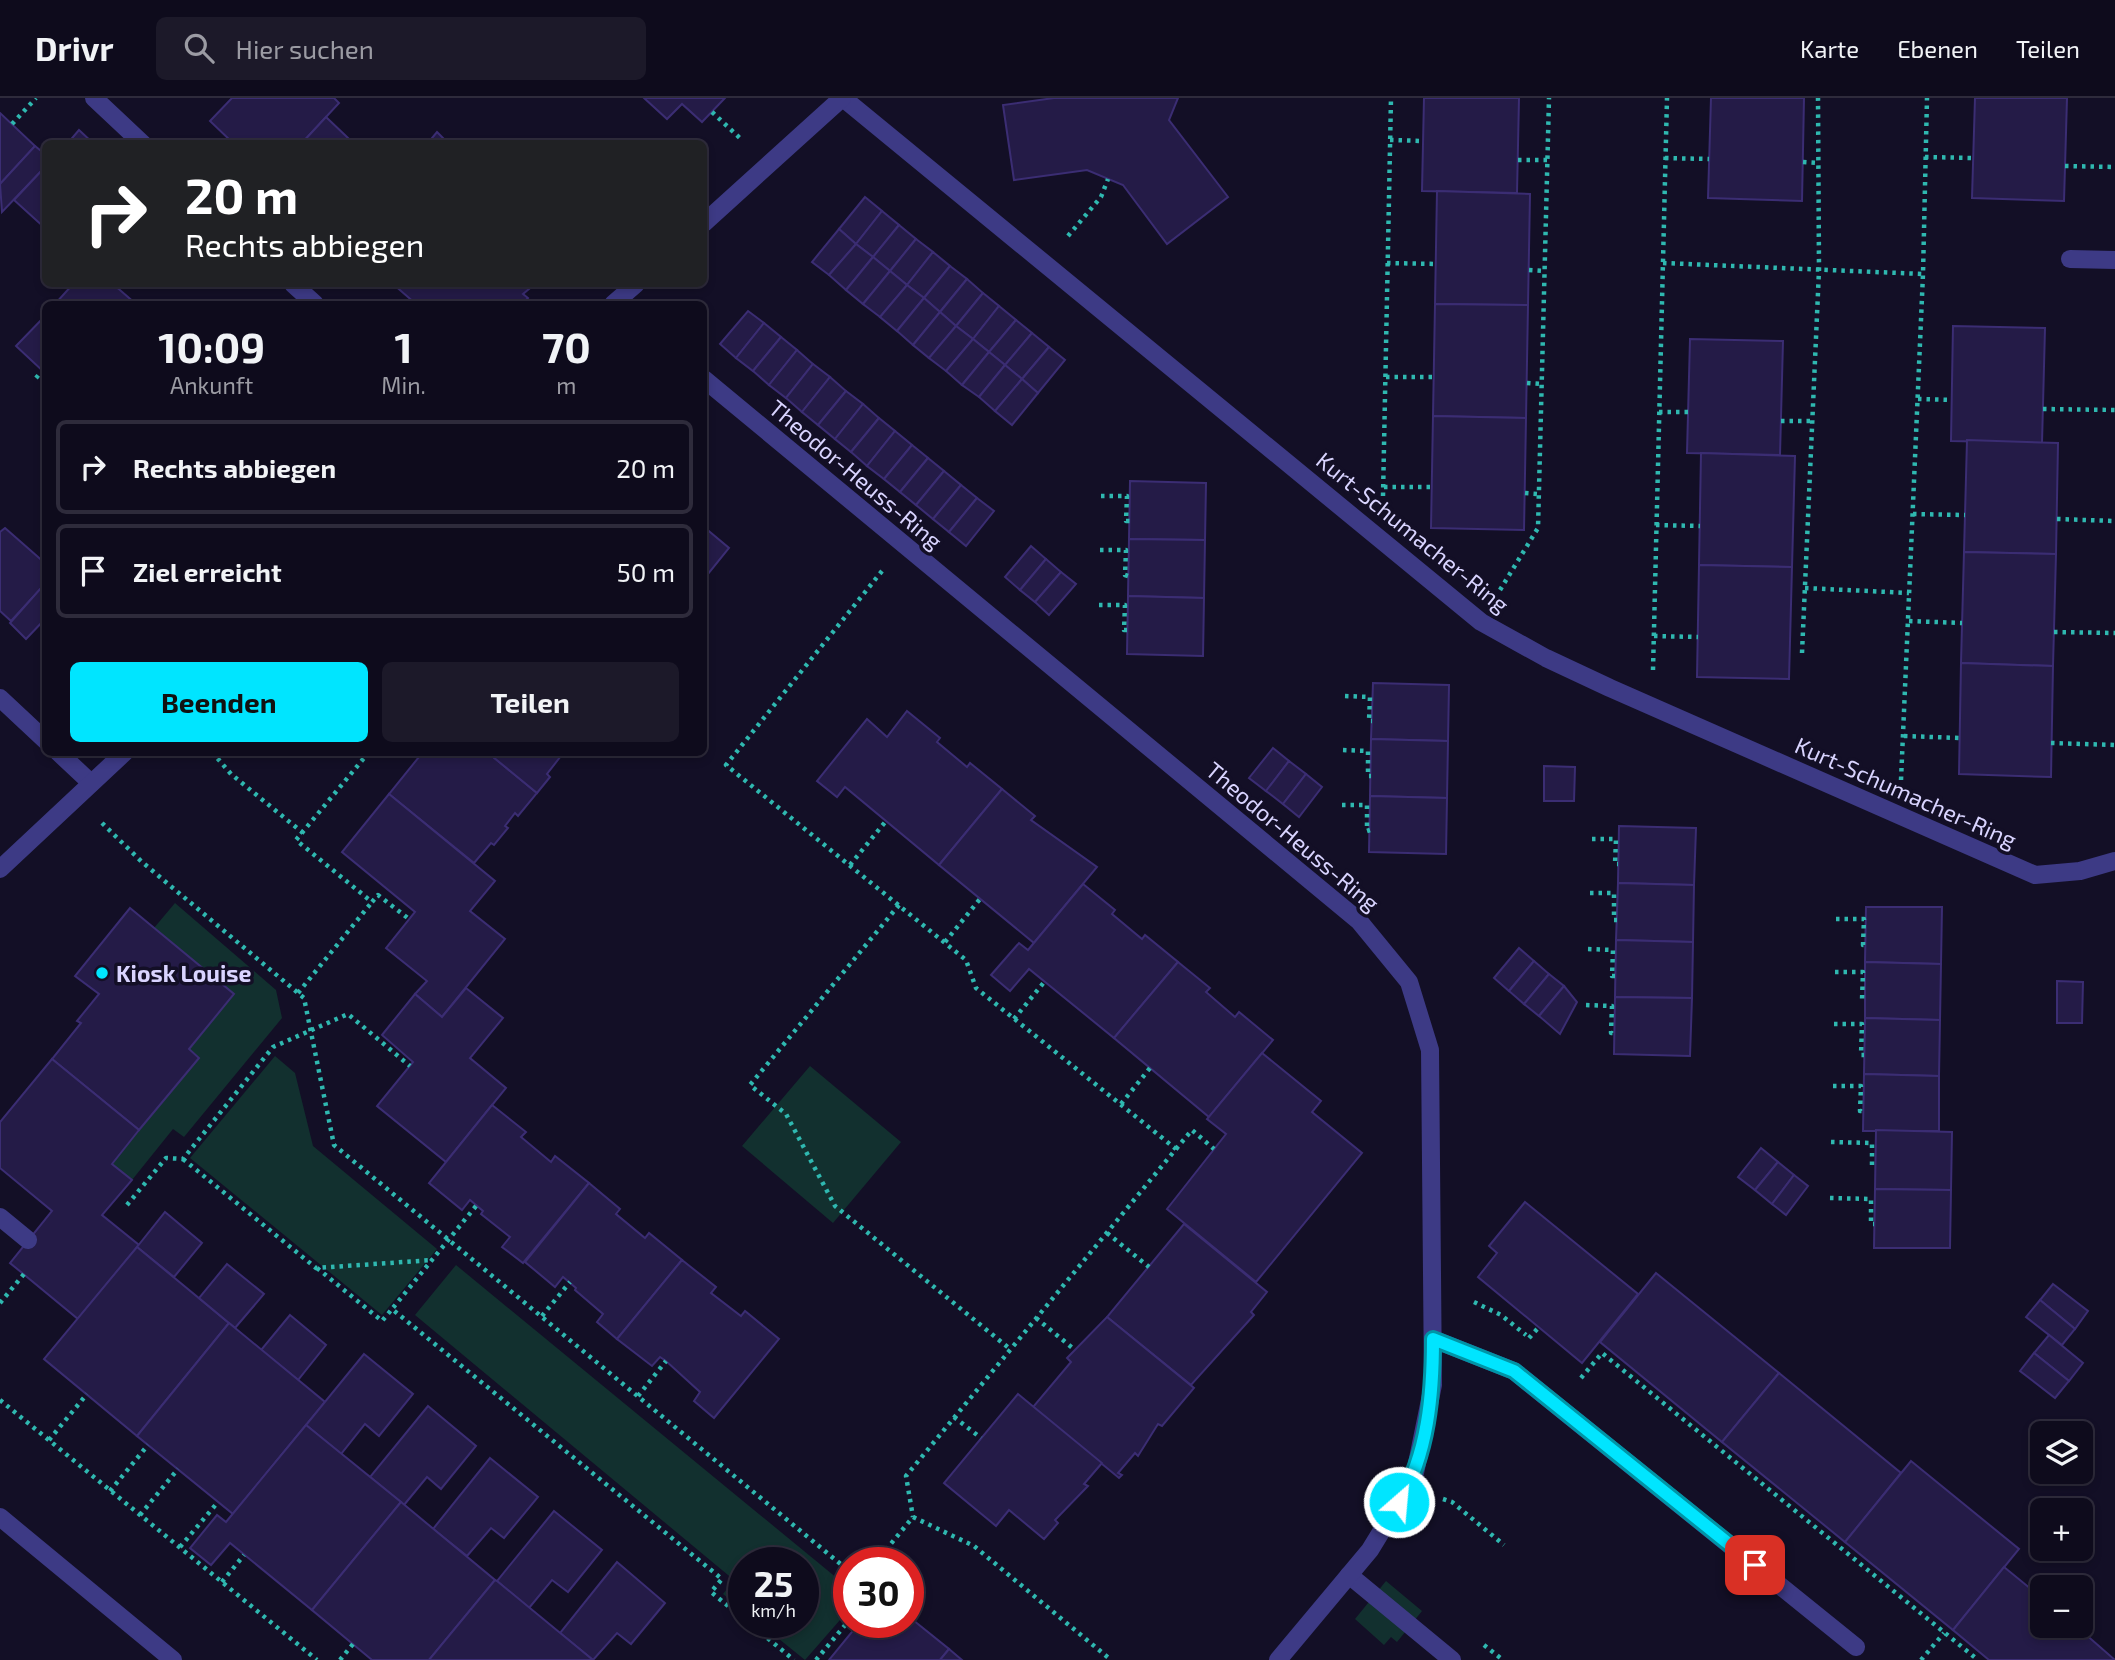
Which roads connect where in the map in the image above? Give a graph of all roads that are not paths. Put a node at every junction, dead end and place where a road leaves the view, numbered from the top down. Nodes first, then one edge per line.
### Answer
1 (94, 98) edge
2 (842, 98) edge
3 (139, 140) edge
4 (707, 220) edge
5 (2070, 259) dead end
6 (2115, 260) edge
7 (296, 287) edge
8 (633, 287) edge
9 (312, 301) edge
10 (616, 301) edge
11 (707, 381) edge
12 (0, 698) edge
13 (42, 736) edge
14 (62, 756) edge
15 (121, 756) edge
16 (91, 783) junction
17 (2115, 861) edge
18 (0, 869) edge
19 (0, 1217) edge
20 (28, 1240) dead end
21 (1433, 1339) junction
22 (0, 1517) edge
23 (1349, 1575) junction
24 (1856, 1647) dead end
25 (173, 1660) edge
26 (1278, 1660) edge
27 (1452, 1660) edge

1 - 3 street
2 - 4 street
2 - 17 street, Kurt-Schumacher-Ring
5 - 6 street
7 - 9 street
8 - 10 street
11 - 21 street, Theodor-Heuss-Ring
12 - 13 street
14 - 16 street
15 - 16 street
16 - 18 street
19 - 20 street
21 - 23 street, Theodor-Heuss-Ring
21 - 24 street
22 - 25 street
23 - 26 street, Theodor-Heuss-Ring
23 - 27 street

